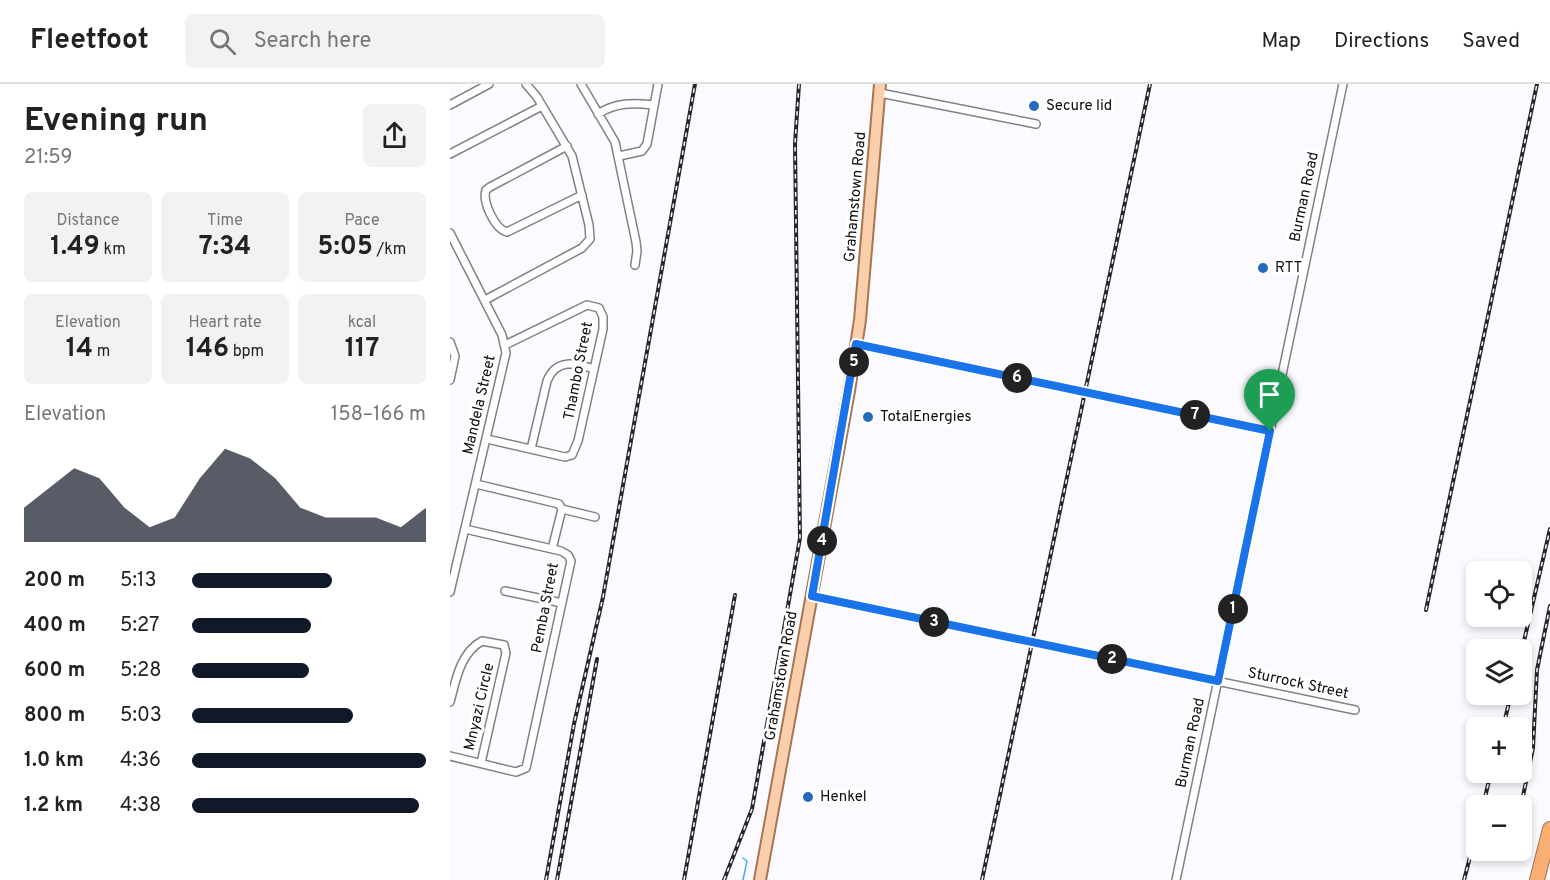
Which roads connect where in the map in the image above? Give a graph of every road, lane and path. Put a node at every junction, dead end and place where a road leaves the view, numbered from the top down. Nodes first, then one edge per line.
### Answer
1 (489, 84) edge
2 (526, 84) edge
3 (581, 84) edge
4 (658, 84) edge
5 (1343, 84) edge
6 (880, 88) edge
7 (450, 105) edge
8 (542, 105) junction
9 (654, 105) junction
10 (598, 114) junction
11 (1036, 124) dead end
12 (567, 146) junction
13 (450, 154) edge
14 (619, 156) junction
15 (582, 195) junction
16 (450, 233) edge
17 (635, 265) dead end
18 (484, 300) junction
19 (450, 342) edge
20 (856, 344) junction
21 (505, 345) junction
22 (594, 369) junction
23 (450, 380) edge
24 (1270, 431) junction
25 (487, 439) junction
26 (531, 449) junction
27 (476, 484) junction
28 (562, 509) junction
29 (595, 517) dead end
30 (465, 529) junction
31 (552, 549) junction
32 (454, 560) edge
33 (505, 591) dead end
34 (450, 592) edge
35 (812, 596) junction
36 (562, 603) junction
37 (1218, 681) junction
38 (450, 702) edge
39 (1355, 710) dead end
40 (450, 756) edge
41 (481, 764) junction
42 (1550, 828) edge
43 (760, 880) edge
44 (1176, 880) edge
45 (1537, 880) edge

1 - 7 street
2 - 8 street
3 - 10 street
4 - 9 street
5 - 24 street, Burman Road
6 - 11 street
6 - 20 main road, Grahamstown Road
8 - 12 street
8 - 13 street
9 - 10 street
9 - 14 street
10 - 14 street
12 - 15 street
12 - 15 street
14 - 17 street
15 - 18 street
16 - 18 street, Mandela Street
18 - 21 street, Mandela Street
19 - 23 street
20 - 24 street
20 - 35 main road, Grahamstown Road
21 - 22 street, Thambo Street
21 - 25 street, Mandela Street
22 - 26 street
22 - 26 street, Thambo Street
24 - 37 street, Burman Road
25 - 26 street, Thambo Street
25 - 27 street, Mandela Street
27 - 28 street
27 - 30 street, Mandela Street
28 - 29 street
28 - 31 street
30 - 31 street, Pemba Street
30 - 32 street, Mandela Street
31 - 36 street, Pemba Street
32 - 34 street, Mandela Street
33 - 36 street
35 - 37 street, Sturrock Street
35 - 43 main road, Grahamstown Road
36 - 41 street, Pemba Street
37 - 39 street, Sturrock Street
37 - 44 street, Burman Road
38 - 41 street, Mnyazi Circle
40 - 41 street
42 - 45 highway

